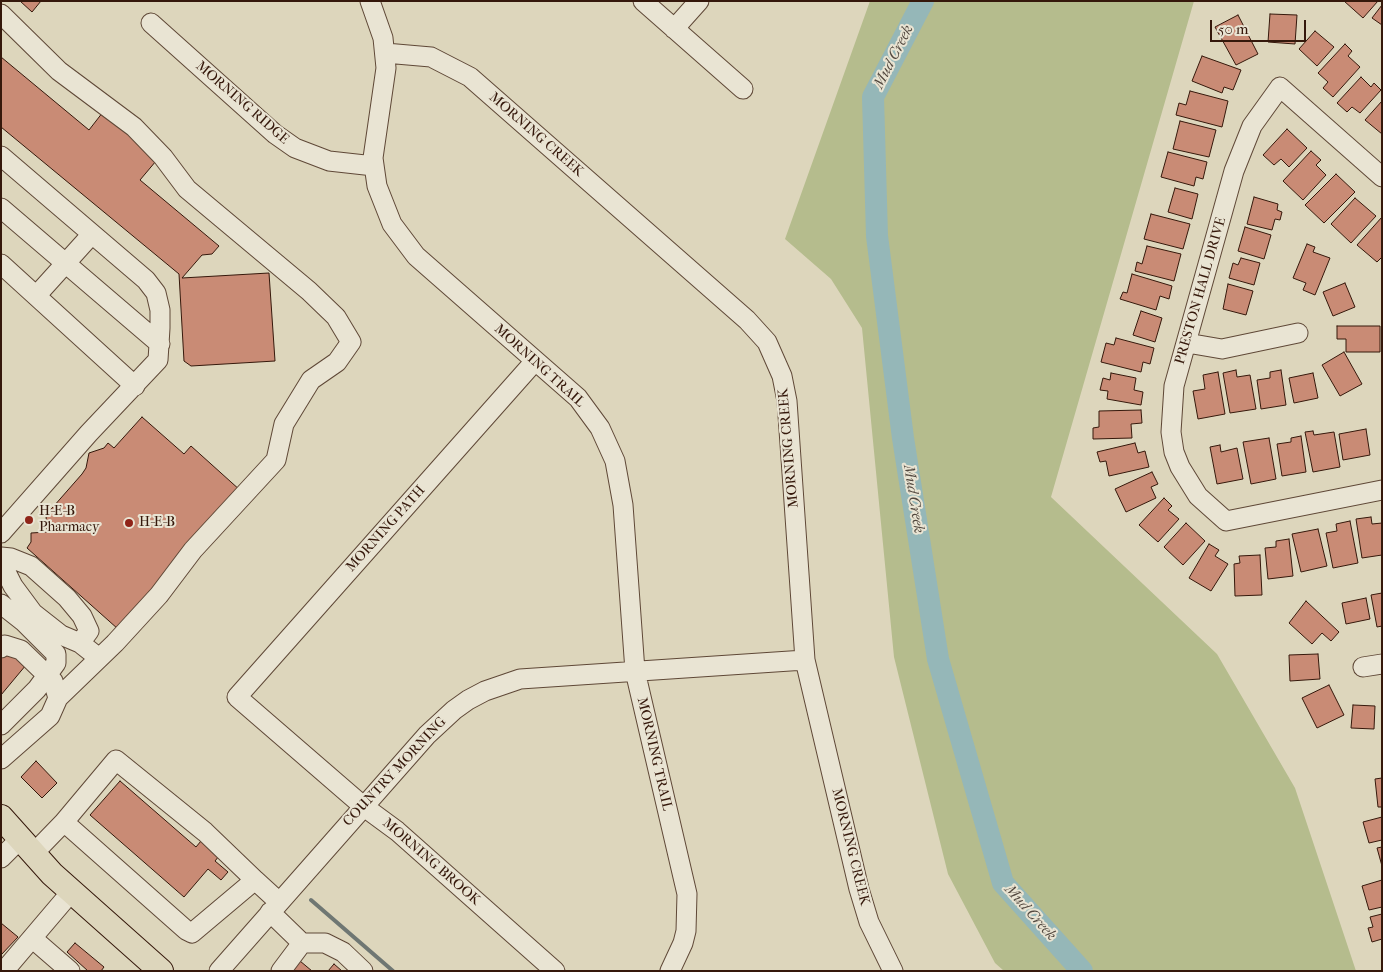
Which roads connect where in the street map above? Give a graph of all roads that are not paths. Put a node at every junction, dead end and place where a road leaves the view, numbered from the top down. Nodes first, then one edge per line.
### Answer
1 (370, 1) edge
2 (644, 1) edge
3 (699, 1) edge
4 (1, 14) edge
5 (151, 22) dead end
6 (674, 29) junction
7 (385, 53) junction
8 (743, 89) dead end
9 (1, 156) edge
10 (374, 166) junction
11 (1382, 177) edge
12 (1, 208) edge
13 (92, 234) junction
14 (1, 264) edge
15 (66, 264) junction
16 (36, 296) junction
17 (1298, 334) dead end
18 (160, 344) junction
19 (1187, 344) junction
20 (535, 361) junction
21 (135, 386) junction
22 (1382, 490) edge
23 (1, 533) edge
24 (1, 558) edge
25 (1, 562) edge
26 (1, 604) edge
27 (80, 643) junction
28 (1, 648) edge
29 (99, 658) junction
30 (805, 660) junction
31 (635, 671) junction
32 (46, 675) junction
33 (236, 697) joint
34 (58, 698) junction
35 (1, 725) edge
36 (2, 755) edge
37 (363, 806) junction
38 (1, 817) edge
39 (64, 822) junction
40 (26, 846) junction
41 (1, 858) edge
42 (255, 880) junction
43 (72, 891) junction
44 (275, 907) junction
45 (32, 938) junction
46 (302, 943) junction
47 (11, 968) edge
48 (70, 971) edge
49 (161, 971) edge
50 (219, 971) edge
51 (281, 971) edge
52 (363, 971) edge
53 (555, 971) edge
54 (670, 971) edge
55 (893, 971) edge

1 - 7 street, MORNING TRAIL
2 - 6 street
3 - 6 street
4 - 29 street
5 - 10 street, MORNING RIDGE
6 - 8 street
7 - 10 street, MORNING TRAIL
7 - 30 street, MORNING CREEK
9 - 13 street
10 - 20 street, MORNING TRAIL
11 - 19 street, PRESTON HALL DRIVE
12 - 15 street
13 - 15 street
13 - 18 street
14 - 16 street
15 - 16 street
15 - 18 street
16 - 21 street
17 - 19 street
18 - 21 street
19 - 22 street, PRESTON HALL DRIVE
20 - 31 street, MORNING TRAIL
20 - 33 street, MORNING PATH
21 - 23 street
24 - 27 street
25 - 27 street
26 - 32 street
27 - 29 street
28 - 32 street
29 - 34 street
30 - 31 street, COUNTRY MORNING
30 - 55 street, MORNING CREEK
31 - 37 street, COUNTRY MORNING
31 - 54 street, MORNING TRAIL
32 - 34 street
32 - 35 street
33 - 37 street, MORNING BROOK
34 - 36 street
37 - 44 street, COUNTRY MORNING
37 - 53 street, MORNING BROOK
38 - 40 main road
39 - 40 street
39 - 42 street
39 - 42 street
40 - 41 street
40 - 43 main road
42 - 44 street
43 - 45 street
43 - 49 main road
44 - 46 street
44 - 50 street, COUNTRY MORNING
45 - 47 street
45 - 48 street
46 - 51 street
46 - 52 street

